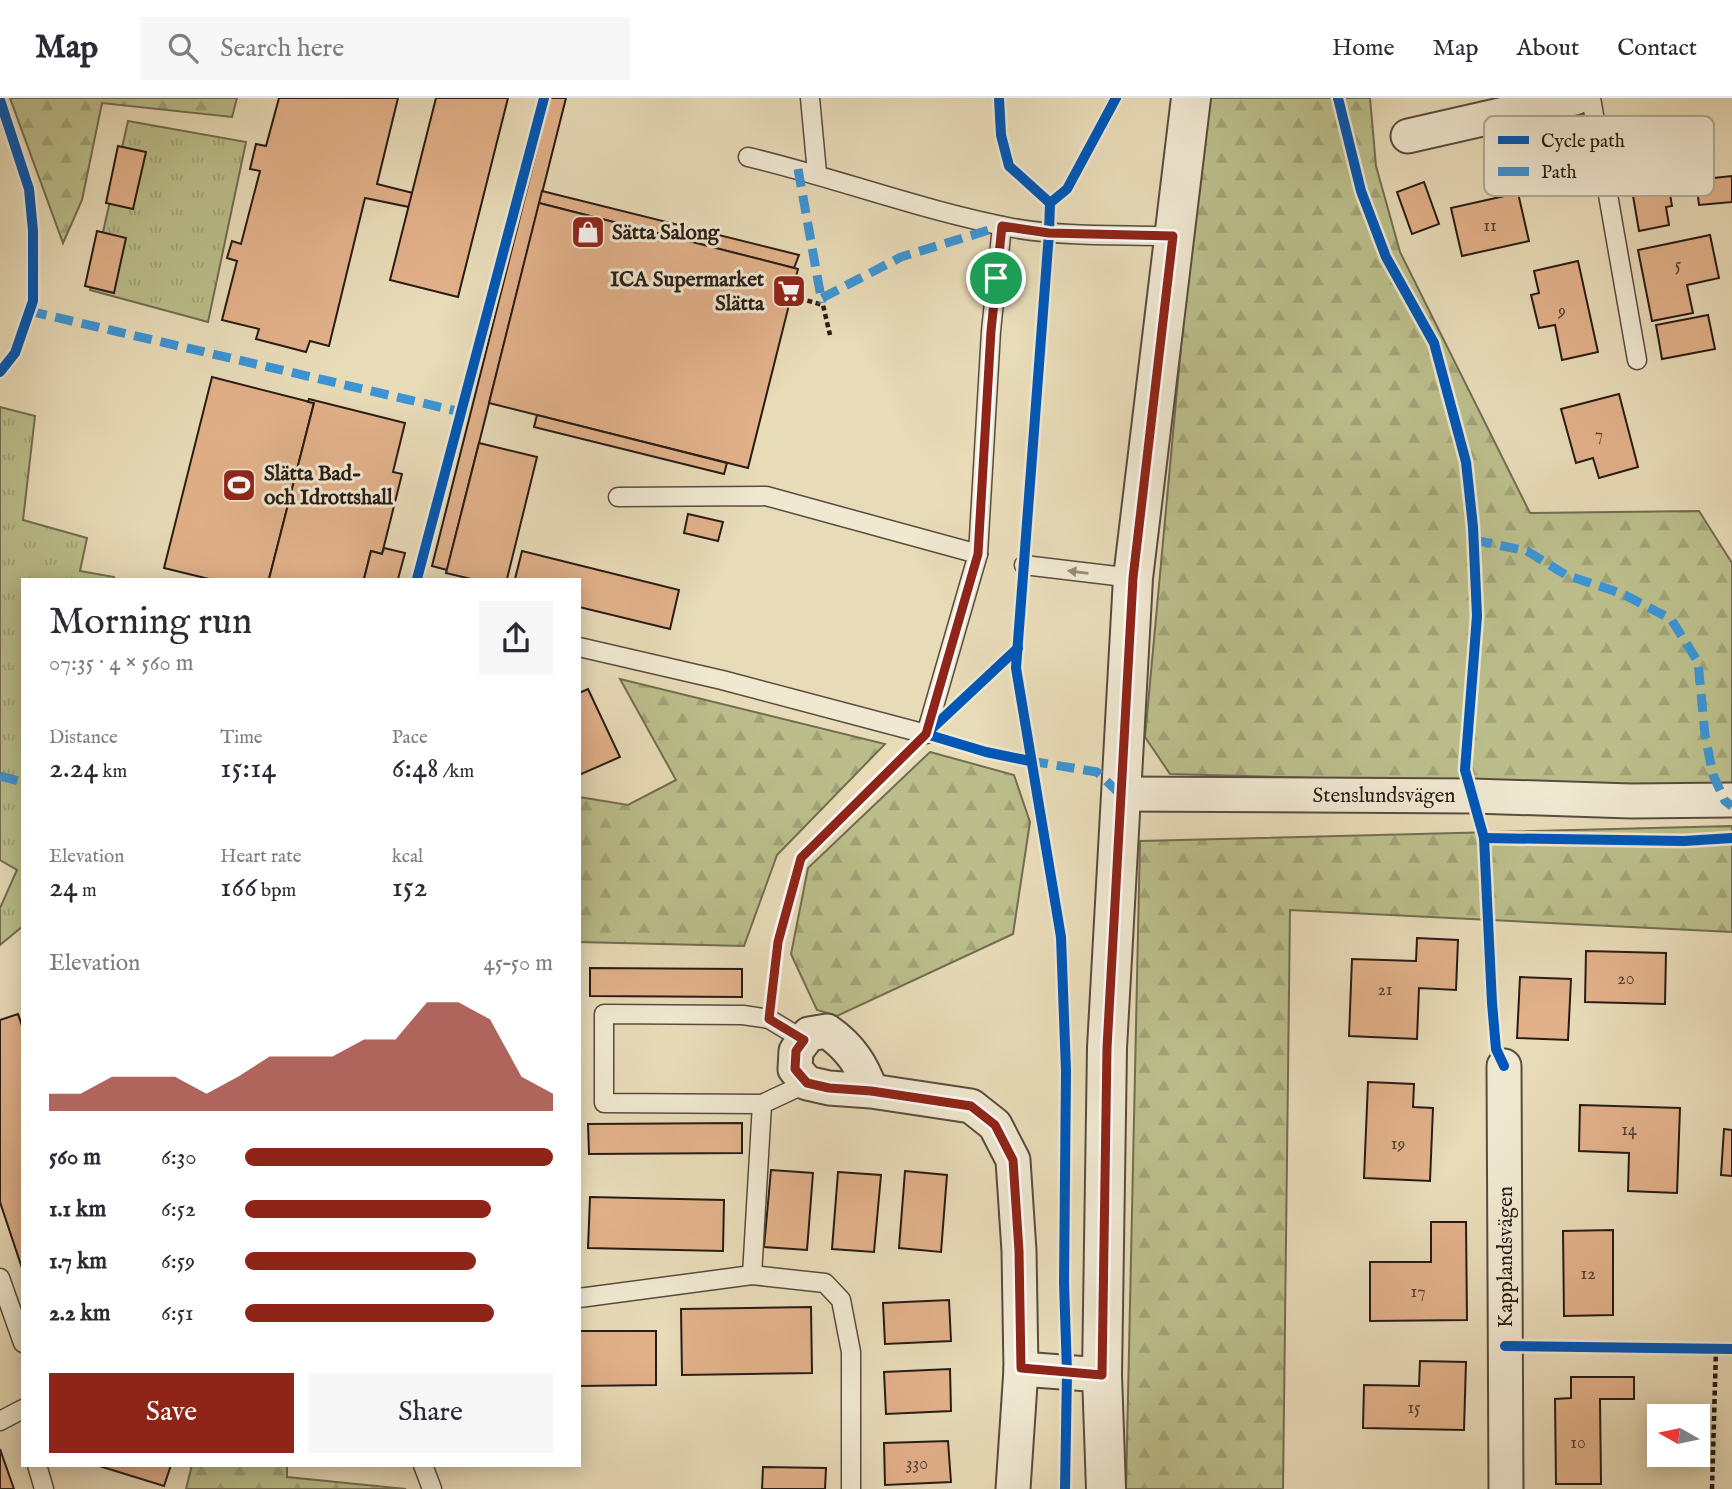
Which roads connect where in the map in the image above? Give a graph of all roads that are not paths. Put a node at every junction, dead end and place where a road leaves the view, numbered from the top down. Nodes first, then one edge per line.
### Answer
1 (810, 98) edge
2 (1191, 98) edge
3 (1575, 98) edge
4 (1591, 98) edge
5 (1496, 116) edge
6 (1594, 116) edge
7 (1484, 119) edge
8 (1408, 136) dead end
9 (748, 157) dead end
10 (817, 173) junction
11 (1608, 196) edge
12 (1002, 226) junction
13 (1173, 236) junction
14 (1637, 360) dead end
15 (618, 496) dead end
16 (978, 554) junction
17 (1024, 565) dead end
18 (1133, 578) junction
19 (581, 647) edge
20 (1120, 794) junction
21 (1732, 800) edge
22 (804, 1040) junction
23 (1504, 1066) dead end
24 (807, 1083) junction
25 (871, 1091) junction
26 (762, 1104) junction
27 (752, 1275) junction
28 (0, 1278) edge
29 (581, 1298) edge
30 (21, 1337) edge
31 (1021, 1368) junction
32 (1102, 1375) junction
33 (21, 1410) edge
34 (0, 1421) edge
35 (38, 1467) edge
36 (424, 1467) edge
37 (44, 1489) edge
38 (432, 1489) edge
39 (851, 1489) edge
40 (1013, 1489) edge
41 (1106, 1489) edge
42 (1506, 1489) edge

1 - 10 lane
2 - 13 street
3 - 5 street
4 - 6 lane
7 - 8 street
9 - 10 lane
10 - 12 lane
11 - 14 lane
12 - 13 lane
12 - 16 lane
13 - 18 street
15 - 16 lane
16 - 19 lane
18 -> 17 lane
18 - 20 street
20 - 21 street, Stenslundsvägen
20 - 32 street
22 - 24 street
22 - 25 street
22 - 26 lane
23 - 42 street, Kapplandsvägen
24 - 25 street
24 - 26 lane
25 - 31 street
26 - 27 lane
27 - 29 lane
27 - 39 lane
28 - 30 lane
31 - 32 street
31 - 40 street
32 - 41 street
33 - 34 lane
35 - 37 lane
36 - 38 lane

